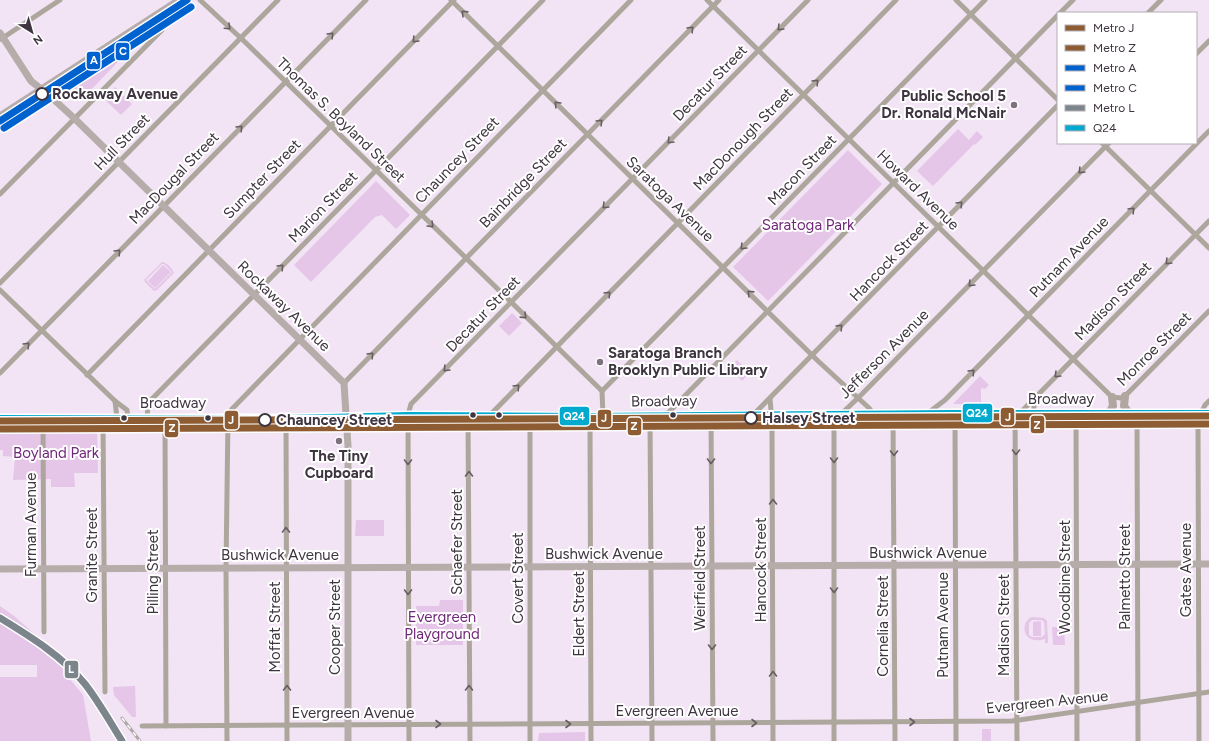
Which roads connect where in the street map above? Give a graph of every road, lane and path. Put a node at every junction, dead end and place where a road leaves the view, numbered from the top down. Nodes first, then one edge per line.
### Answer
1 (60, 0) edge
2 (178, 0) edge
3 (200, 0) edge
4 (278, 0) edge
5 (366, 0) edge
6 (543, 0) edge
7 (631, 0) edge
8 (707, 0) edge
9 (719, 0) edge
10 (808, 0) edge
11 (896, 0) edge
12 (956, 0) edge
13 (985, 0) edge
14 (1072, 0) edge
15 (1161, 0) edge
16 (453, 1) edge
17 (52, 2) edge
18 (713, 6) junction
19 (163, 10) junction
20 (1061, 12) edge
21 (1149, 12) edge
22 (970, 14) junction
23 (1057, 16) edge
24 (1, 36) edge
25 (241, 38) junction
26 (1209, 41) edge
27 (497, 46) junction
28 (758, 50) junction
29 (1197, 53) edge
30 (1015, 58) junction
31 (285, 82) junction
32 (42, 90) junction
33 (542, 90) junction
34 (804, 95) junction
35 (1057, 99) edge
36 (1057, 106) edge
37 (0, 116) edge
38 (74, 118) junction
39 (331, 126) junction
40 (1209, 131) edge
41 (587, 134) junction
42 (849, 139) junction
43 (1197, 143) edge
44 (1105, 144) edge
45 (1196, 144) edge
46 (119, 162) junction
47 (376, 170) junction
48 (633, 178) junction
49 (893, 182) junction
50 (1150, 191) junction
51 (0, 194) edge
52 (163, 206) junction
53 (421, 214) junction
54 (1209, 221) edge
55 (678, 223) junction
56 (939, 227) junction
57 (1196, 235) junction
58 (1209, 248) edge
59 (209, 250) junction
60 (466, 259) junction
61 (723, 267) junction
62 (984, 271) junction
63 (0, 283) edge
64 (0, 290) edge
65 (254, 295) junction
66 (510, 303) junction
67 (768, 311) junction
68 (1209, 311) edge
69 (1029, 315) junction
70 (42, 331) junction
71 (299, 339) junction
72 (556, 347) junction
73 (813, 355) junction
74 (1074, 359) junction
75 (0, 373) edge
76 (87, 375) junction
77 (344, 383) junction
78 (602, 391) junction
79 (1125, 396) junction
80 (1112, 397) junction
81 (858, 398) junction
82 (1034, 398) junction
83 (770, 399) junction
84 (945, 400) junction
85 (115, 401) junction
86 (1209, 401) edge
87 (928, 413) junction
88 (945, 413) junction
89 (955, 413) junction
90 (1018, 413) junction
91 (1034, 413) junction
92 (1076, 413) junction
93 (1109, 413) junction
94 (1133, 413) junction
95 (1205, 413) edge
96 (711, 414) junction
97 (754, 414) junction
98 (771, 414) junction
99 (873, 414) junction
100 (893, 414) junction
101 (408, 415) junction
102 (490, 415) junction
103 (603, 415) junction
104 (650, 415) junction
105 (666, 415) junction
106 (839, 415) junction
107 (346, 416) junction
108 (468, 416) junction
109 (530, 416) junction
110 (590, 416) junction
111 (146, 417) junction
112 (228, 417) junction
113 (0, 418) edge
114 (43, 418) junction
115 (103, 418) junction
116 (117, 418) junction
117 (128, 418) junction
118 (165, 418) junction
119 (286, 418) junction
120 (1198, 564) junction
121 (1209, 564) edge
122 (1016, 565) junction
123 (1077, 565) junction
124 (1138, 565) junction
125 (712, 566) junction
126 (773, 566) junction
127 (834, 566) junction
128 (894, 566) junction
129 (955, 566) junction
130 (469, 567) junction
131 (530, 567) junction
132 (591, 567) junction
133 (651, 567) junction
134 (226, 568) junction
135 (287, 568) junction
136 (347, 568) junction
137 (408, 568) junction
138 (0, 569) edge
139 (44, 569) junction
140 (104, 569) junction
141 (165, 569) junction
142 (44, 632) dead end
143 (105, 692) dead end
144 (1209, 692) edge
145 (1199, 694) junction
146 (1138, 704) junction
147 (1077, 712) junction
148 (1017, 721) junction
149 (834, 722) junction
150 (895, 722) junction
151 (956, 722) junction
152 (652, 723) junction
153 (713, 723) junction
154 (773, 723) junction
155 (348, 724) junction
156 (409, 724) junction
157 (470, 724) junction
158 (530, 724) junction
159 (591, 724) junction
160 (227, 725) junction
161 (287, 725) junction
162 (142, 726) dead end
163 (166, 726) junction
164 (227, 741) edge
165 (287, 741) edge
166 (348, 741) edge
167 (409, 741) edge
168 (470, 741) edge
169 (530, 741) edge
170 (591, 741) edge
171 (652, 741) edge
172 (713, 741) edge
173 (774, 741) edge
174 (834, 741) edge
175 (895, 741) edge
176 (956, 741) edge
177 (1017, 741) edge
178 (1077, 741) edge
179 (1138, 741) edge
180 (1199, 741) edge

1 - 17 street
2 - 19 main road
3 -> 25 street, Thomas S. Boyland Street
4 - 25 street, Hull Street
31 -> 5 street, MacDougal Street
6 - 27 street, Marion Street
7 - 33 street, Chauncey Street
8 - 18 street, Howard Avenue
9 - 18 street, Bainbridge Street
10 -> 28 street, Decatur Street
34 -> 11 street, MacDonough Street
12 - 22 street
13 - 22 street, Macon Street
14 - 20 street
15 - 21 street
27 -> 16 street, Saratoga Avenue
16 -> 39 street, Sumpter Street
17 - 24 street
18 - 28 street, Howard Avenue
41 -> 18 street, Bainbridge Street
19 - 32 main road
19 - 38 street
22 - 30 street
22 - 42 street, Macon Street
23 - 30 street
24 - 32 main road, Rockaway Avenue
25 - 31 street, Thomas S. Boyland Street
25 - 46 street, Hull Street
26 - 29 street
27 - 33 street, Saratoga Avenue
27 - 47 street, Marion Street
28 - 34 street, Howard Avenue
28 -> 48 street, Decatur Street
30 - 35 street
30 - 49 street
31 - 39 street, Thomas S. Boyland Street
52 -> 31 street, MacDougal Street
32 - 37 main road
32 - 38 main road, Rockaway Avenue
41 -> 33 street, Saratoga Avenue
33 - 53 street, Chauncey Street
34 - 42 street, Howard Avenue
34 - 55 street, MacDonough Street
56 -> 36 street, Hancock Street
38 - 46 main road, Rockaway Avenue
38 - 51 street
39 - 47 street, Thomas S. Boyland Street
39 - 59 street, Sumpter Street
40 - 43 street, Putnam Avenue
41 - 48 street, Saratoga Avenue
41 - 60 street, Bainbridge Street
42 - 49 street, Howard Avenue
42 -> 61 street, Macon Street
44 - 50 street
44 -> 62 street, Jefferson Avenue
45 - 50 street, Putnam Avenue
46 - 52 main road, Rockaway Avenue
46 - 63 street, Hull Street
47 - 53 street, Thomas S. Boyland Street
65 -> 47 street, Marion Street
48 - 55 street, Saratoga Avenue
48 -> 66 street, Decatur Street
49 - 56 street, Howard Avenue
49 - 67 street
50 - 57 street
69 -> 50 street, Putnam Avenue
52 - 59 main road, Rockaway Avenue
70 -> 52 street, MacDougal Street
53 -> 60 street, Thomas S. Boyland Street
53 - 71 street, Chauncey Street
54 - 57 street, Madison Street
55 - 61 street, Saratoga Avenue
72 -> 55 street, MacDonough Street
56 - 62 street, Howard Avenue
73 -> 56 street, Hancock Street
57 - 58 street
57 -> 74 street, Madison Street
59 - 65 main road, Rockaway Avenue
59 - 76 street, Sumpter Street
60 - 66 street, Thomas S. Boyland Street
77 -> 60 street, Bainbridge Street
67 -> 61 street, Saratoga Avenue
61 - 78 street, Macon Street
62 - 69 street, Howard Avenue
62 -> 81 street, Jefferson Avenue
64 - 70 street
65 - 71 main road, Rockaway Avenue
65 - 111 street, Marion Street
66 -> 72 street, Thomas S. Boyland Street
66 -> 101 street, Decatur Street
67 - 73 street, Saratoga Avenue
67 - 105 street
68 - 79 street, Monroe Street
69 - 74 street, Howard Avenue
84 -> 69 street, Putnam Avenue
75 -> 70 street, MacDougal Street
70 - 76 street
71 - 77 main road, Rockaway Avenue
71 - 112 street, Chauncey Street
72 - 78 street, Thomas S. Boyland Street
102 -> 72 street, MacDonough Street
73 - 81 street, Saratoga Avenue
73 - 83 street, Hancock Street
74 - 80 street, Howard Avenue
74 -> 82 street, Madison Street
76 - 85 street
77 - 107 main road
78 - 103 street
79 - 80 street, Monroe Street
79 - 94 main road
80 - 93 main road
81 - 99 street, Saratoga Avenue
81 - 106 street, Jefferson Avenue
82 - 90 street, Madison Street
82 - 91 street
83 - 97 street, Hancock Street
83 - 98 street, Hancock Street
84 - 87 street, Putnam Avenue
84 - 88 street
85 - 116 street
85 - 117 street
86 - 95 street, Gates Avenue
87 - 88 main road, Broadway
87 - 100 main road, Broadway
88 - 89 main road, Broadway
89 - 90 main road, Broadway
89 - 129 street, Putnam Avenue
90 - 91 main road, Broadway
90 -> 122 street, Madison Street
91 - 92 main road, Broadway
92 - 93 main road, Broadway
92 - 123 street, Woodbine Street
93 - 94 main road, Broadway
94 - 95 main road, Broadway
94 - 124 street, Palmetto Street
95 - 120 street, Gates Avenue
96 - 97 main road, Broadway
96 - 105 main road, Broadway
96 -> 125 street, Weirfield Street
97 - 98 main road, Broadway
98 - 106 main road, Broadway
126 -> 98 street, Hancock Street
99 - 100 main road, Broadway
99 - 106 main road, Broadway
100 -> 128 street, Cornelia Street
101 - 107 main road, Broadway
101 - 108 main road, Broadway
101 -> 137 street, Decatur Street
102 - 108 main road, Broadway
102 - 109 main road, Broadway
103 - 104 main road, Broadway
103 - 110 main road, Broadway
104 - 105 main road, Broadway
104 - 133 street
106 -> 127 street, Jefferson Avenue
107 - 119 main road, Broadway
107 - 136 main road, Cooper Street
130 -> 108 street, Schaefer Street
109 - 110 main road, Broadway
109 - 131 street, Covert Street
110 - 132 street, Eldert Street
111 - 117 main road, Broadway
111 - 118 main road, Broadway
112 - 118 main road, Broadway
112 - 119 main road, Broadway
112 - 134 street
113 - 114 main road, Broadway
114 - 115 main road, Broadway
114 - 139 street, Furman Avenue
115 - 116 main road, Broadway
115 - 140 street, Granite Street
116 - 117 main road, Broadway
118 - 141 street, Pilling Street
135 -> 119 street, Moffat Street
120 - 121 main road, Bushwick Avenue
120 - 124 main road, Bushwick Avenue
120 - 145 street, Gates Avenue
122 - 123 main road, Bushwick Avenue
122 - 129 main road, Bushwick Avenue
122 - 148 street, Madison Street
123 - 124 main road, Bushwick Avenue
123 - 147 street, Woodbine Street
124 - 146 street, Palmetto Street
125 - 126 main road, Bushwick Avenue
125 - 133 main road, Bushwick Avenue
125 -> 153 street, Weirfield Street
126 - 127 main road, Bushwick Avenue
154 -> 126 street, Hancock Street
127 - 128 main road, Bushwick Avenue
127 -> 149 street, Jefferson Avenue
128 - 129 main road, Bushwick Avenue
128 - 150 street, Cornelia Street
129 - 151 street, Putnam Avenue
130 - 131 main road, Bushwick Avenue
130 - 137 main road, Bushwick Avenue
157 -> 130 street, Schaefer Street
131 - 132 main road, Bushwick Avenue
131 - 158 street, Covert Street
132 - 133 main road, Bushwick Avenue
132 - 159 street, Eldert Street
133 - 152 street
134 - 135 main road, Bushwick Avenue
134 - 141 main road, Bushwick Avenue
134 - 160 street
135 - 136 main road, Bushwick Avenue
161 -> 135 street, Moffat Street
136 - 137 main road, Bushwick Avenue
136 - 155 main road, Cooper Street
137 -> 156 street, Decatur Street
138 - 139 main road, Bushwick Avenue
139 - 140 main road, Bushwick Avenue
139 - 142 street, Furman Avenue
140 - 141 main road, Bushwick Avenue
140 - 143 street, Granite Street
141 - 163 street, Pilling Street
144 - 145 street, Evergreen Avenue
145 - 146 street, Evergreen Avenue
145 - 180 street, Gates Avenue
146 - 147 street, Evergreen Avenue
146 - 179 street, Palmetto Street
147 - 148 street, Evergreen Avenue
147 - 178 street, Woodbine Street
148 - 151 street, Evergreen Avenue
148 - 177 street, Madison Street
149 - 150 street, Evergreen Avenue
149 - 154 street, Evergreen Avenue
149 - 174 street, Jefferson Avenue
150 -> 151 street, Evergreen Avenue
150 - 175 street, Cornelia Street
151 - 176 street, Putnam Avenue
152 - 153 street, Evergreen Avenue
152 - 159 street, Evergreen Avenue
152 - 171 street
153 -> 154 street, Evergreen Avenue
153 - 172 street, Weirfield Street
154 - 173 street, Hancock Street
155 - 156 street, Evergreen Avenue
155 - 161 street, Evergreen Avenue
155 - 166 main road, Cooper Street
156 -> 157 street, Evergreen Avenue
156 - 167 street, Decatur Street
157 - 158 street, Evergreen Avenue
157 - 168 street, Schaefer Street
158 -> 159 street, Evergreen Avenue
158 - 169 street, Covert Street
159 - 170 street, Eldert Street
160 - 161 street, Evergreen Avenue
160 - 163 street, Evergreen Avenue
160 - 164 street
161 - 165 street, Moffat Street
162 - 163 street, Evergreen Avenue

